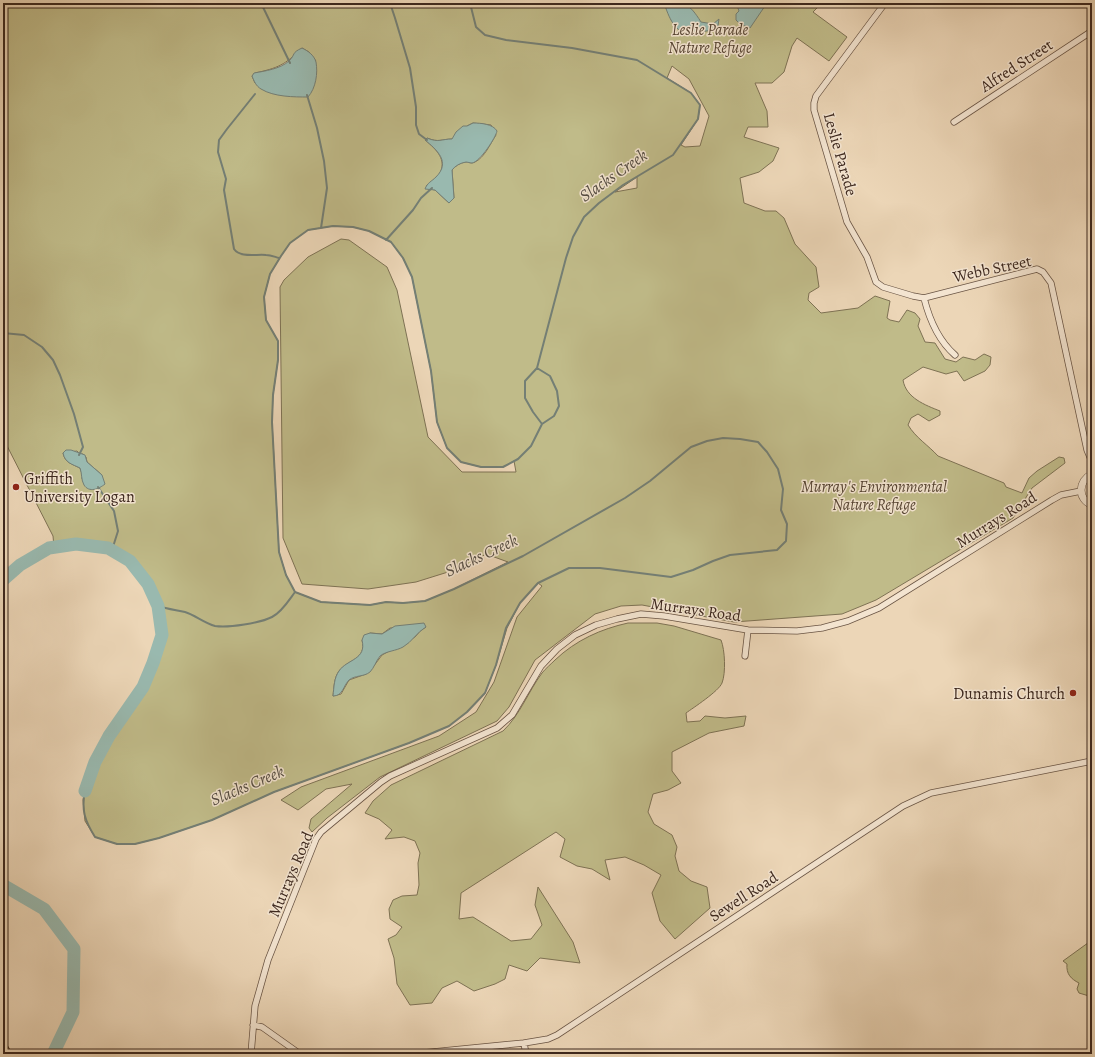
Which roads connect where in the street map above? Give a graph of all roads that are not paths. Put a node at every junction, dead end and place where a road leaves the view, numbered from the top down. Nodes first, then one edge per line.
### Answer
1 (885, 3) edge
2 (1092, 30) edge
3 (954, 122) dead end
4 (867, 257) joint
5 (924, 298) junction
6 (955, 355) dead end
7 (1092, 462) edge
8 (1092, 474) edge
9 (1081, 491) junction
10 (1092, 508) edge
11 (748, 630) junction
12 (745, 656) dead end
13 (1092, 761) edge
14 (253, 1025) junction
15 (524, 1043) junction
16 (3, 1049) edge
17 (6, 1054) edge
18 (251, 1054) edge
19 (300, 1054) edge
20 (412, 1054) edge
21 (526, 1054) edge

1 - 4 street, Leslie Parade
2 - 3 street, Alfred Street
4 - 5 street, Webb Street
5 - 6 street
5 - 7 street, Webb Street
8 - 9 street
9 - 10 street
9 - 11 street, Murrays Road
11 - 12 street
11 - 14 street, Murrays Road
13 - 15 street, Sewell Road
14 - 18 street, Murrays Road
14 - 19 street
15 - 20 street, Sewell Road
15 - 21 street
16 - 17 highway

